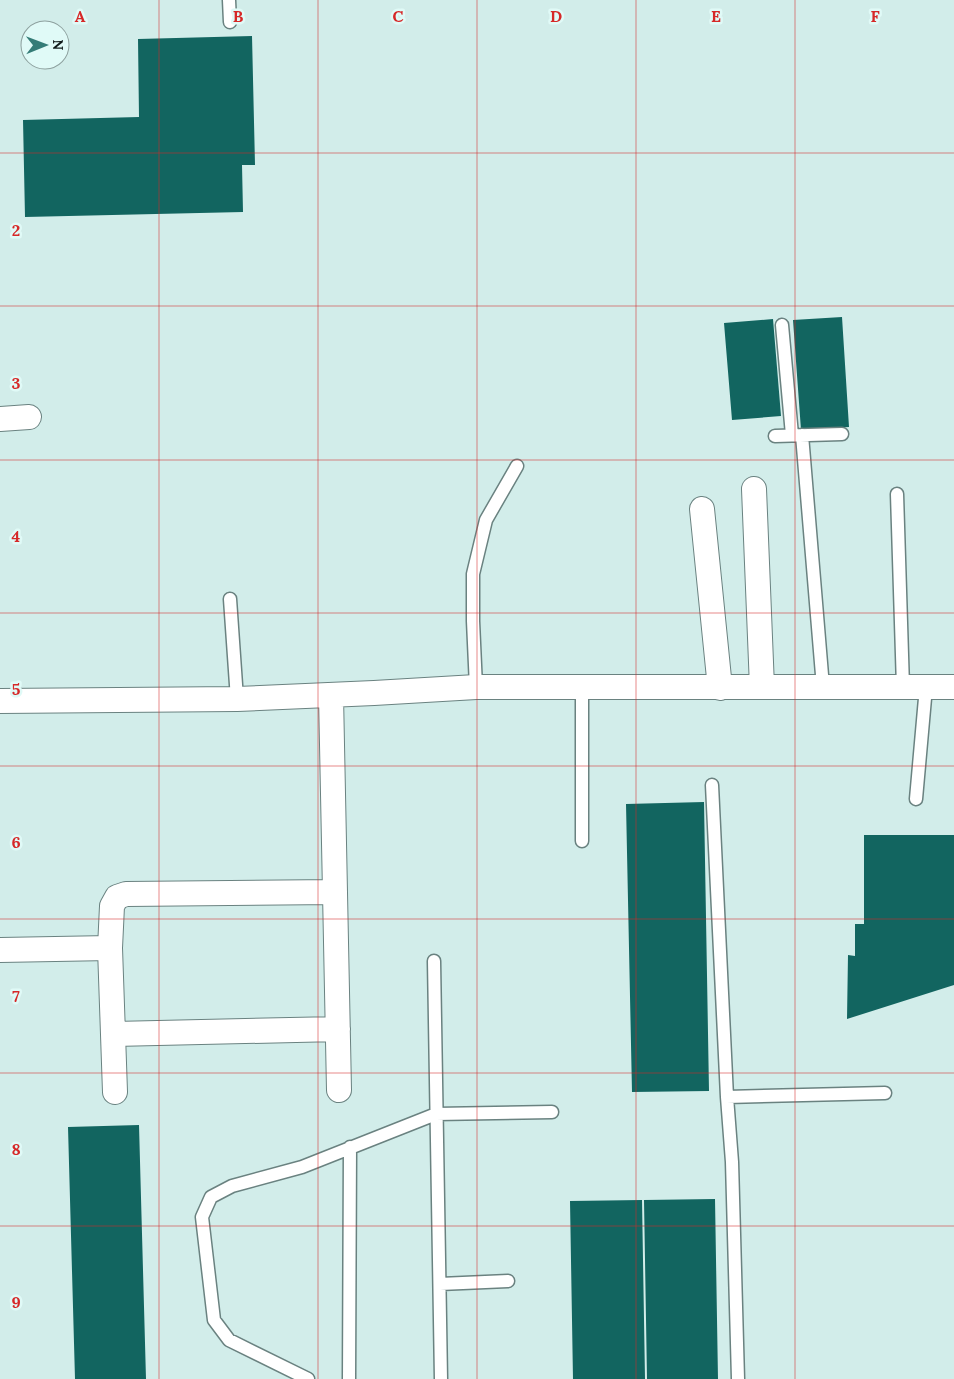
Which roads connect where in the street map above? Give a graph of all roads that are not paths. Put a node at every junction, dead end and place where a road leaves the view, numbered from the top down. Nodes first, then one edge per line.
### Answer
1 (229, 0) edge
2 (230, 22) dead end
3 (782, 325) dead end
4 (29, 417) dead end
5 (0, 419) edge
6 (842, 434) dead end
7 (797, 435) junction
8 (775, 436) dead end
9 (517, 466) dead end
10 (754, 489) dead end
11 (897, 494) dead end
12 (702, 509) dead end
13 (230, 599) dead end
14 (476, 687) junction
15 (762, 687) junction
16 (823, 687) junction
17 (914, 687) junction
18 (954, 687) edge
19 (582, 688) junction
20 (720, 688) junction
21 (331, 695) junction
22 (237, 699) junction
23 (0, 701) edge
24 (712, 784) dead end
25 (916, 798) dead end
26 (582, 841) dead end
27 (335, 892) junction
28 (110, 948) junction
29 (0, 950) edge
30 (434, 961) dead end
31 (338, 1029) junction
32 (114, 1034) junction
33 (339, 1090) dead end
34 (115, 1092) dead end
35 (885, 1093) dead end
36 (727, 1097) junction
37 (552, 1112) dead end
38 (436, 1114) junction
39 (350, 1147) junction
40 (508, 1280) dead end
41 (440, 1284) junction
42 (308, 1379) edge
43 (350, 1379) edge
44 (442, 1379) edge
45 (738, 1379) edge

1 - 2 lane
3 - 7 lane
4 - 5 street
6 - 7 lane
7 - 8 lane
7 - 16 lane
9 - 14 lane
10 - 15 street
11 - 17 lane
12 - 20 street
13 - 22 lane
14 - 19 street
14 - 21 street
15 - 16 street
15 - 20 street
16 - 17 street
17 - 18 street
17 - 25 lane
19 - 20 street
19 - 26 lane
21 - 22 street
21 - 27 street
22 - 23 street
24 - 36 lane
27 - 28 street
27 - 31 street
28 - 29 street
28 - 32 street
30 - 38 lane
31 - 32 street
31 - 33 street
32 - 34 street
35 - 36 lane
36 - 45 lane
37 - 38 lane
38 - 39 lane
38 - 41 lane
39 - 42 lane
39 - 43 lane
40 - 41 lane
41 - 44 lane

